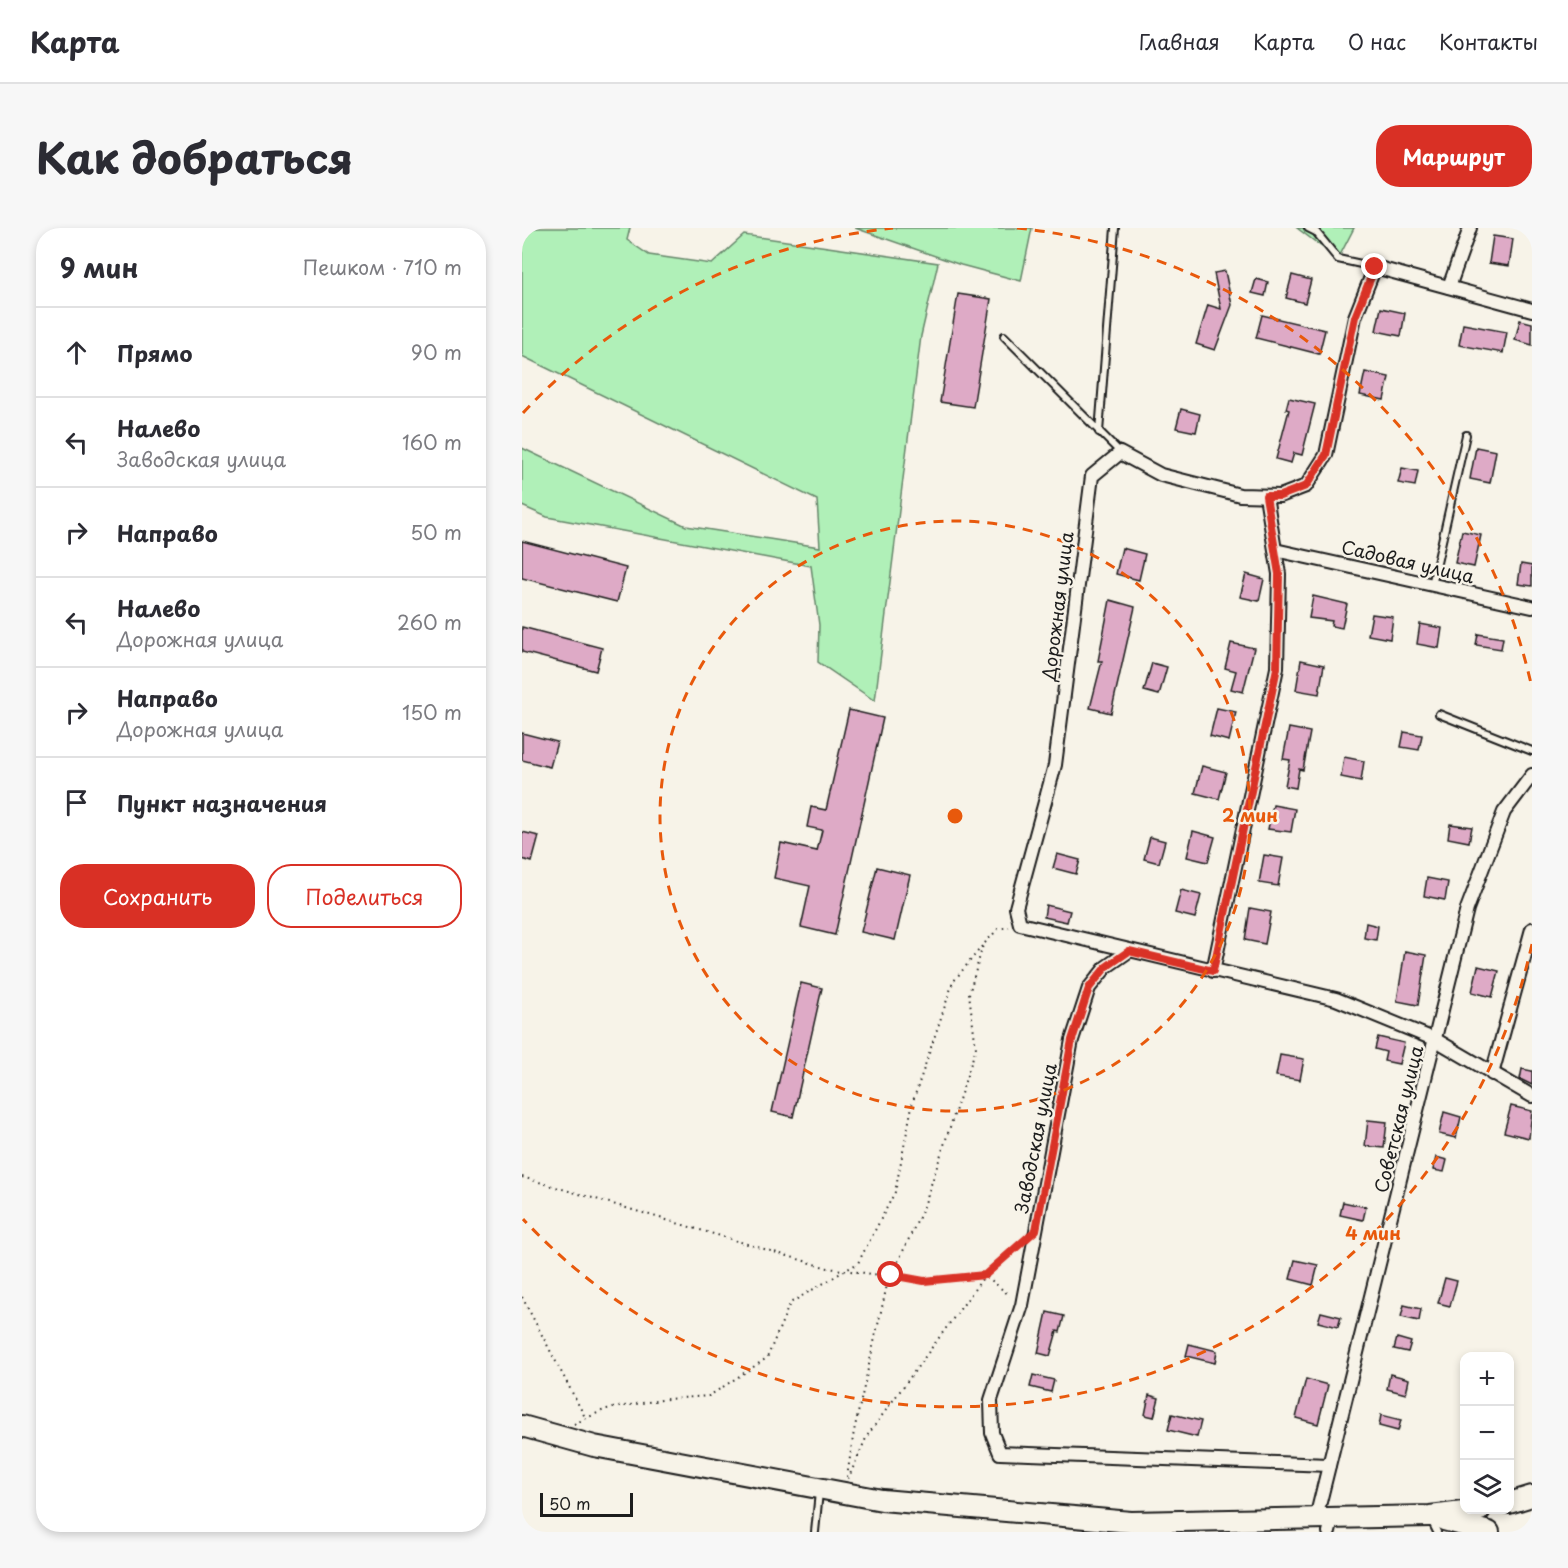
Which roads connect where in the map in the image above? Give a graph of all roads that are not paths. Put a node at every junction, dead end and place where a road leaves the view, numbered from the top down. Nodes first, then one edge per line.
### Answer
1 (1115, 228) edge
2 (1308, 228) edge
3 (1470, 228) edge
4 (1375, 267) junction
5 (1449, 287) junction
6 (1532, 310) edge
7 (1004, 336) dead end
8 (1099, 432) junction
9 (1466, 435) dead end
10 (1120, 453) junction
11 (1266, 496) junction
12 (1275, 550) junction
13 (1432, 585) junction
14 (1532, 608) edge
15 (1439, 714) dead end
16 (1532, 751) edge
17 (1532, 775) edge
18 (1532, 928) edge
19 (1129, 951) junction
20 (1213, 971) junction
21 (1436, 1040) junction
22 (1492, 1074) junction
23 (1532, 1096) edge
24 (522, 1426) edge
25 (1329, 1465) junction
26 (819, 1488) junction
27 (1532, 1496) edge
28 (1514, 1501) edge
29 (1464, 1514) edge
30 (1326, 1522) edge
31 (1433, 1524) edge
32 (815, 1532) edge
33 (1489, 1532) edge

1 - 8 lane
2 - 4 lane
3 - 5 street
4 - 5 street
4 - 11 street
5 - 6 street
7 - 8 lane
8 - 10 lane
9 - 13 lane
10 - 11 street
10 - 19 street, Дорожная улица
11 - 12 street
12 - 13 street, Садовая улица
12 - 20 street
13 - 14 street, Садовая улица
15 - 16 lane
17 - 21 street, Советская улица
18 - 22 street
19 - 20 street
19 - 25 street, Заводская улица
20 - 21 street
21 - 22 street
21 - 25 street, Советская улица
22 - 23 street
24 - 26 highway
25 - 30 street, Советская улица
26 - 30 highway
26 - 32 lane
27 - 28 highway
29 - 31 highway
30 - 31 highway
31 - 33 highway

